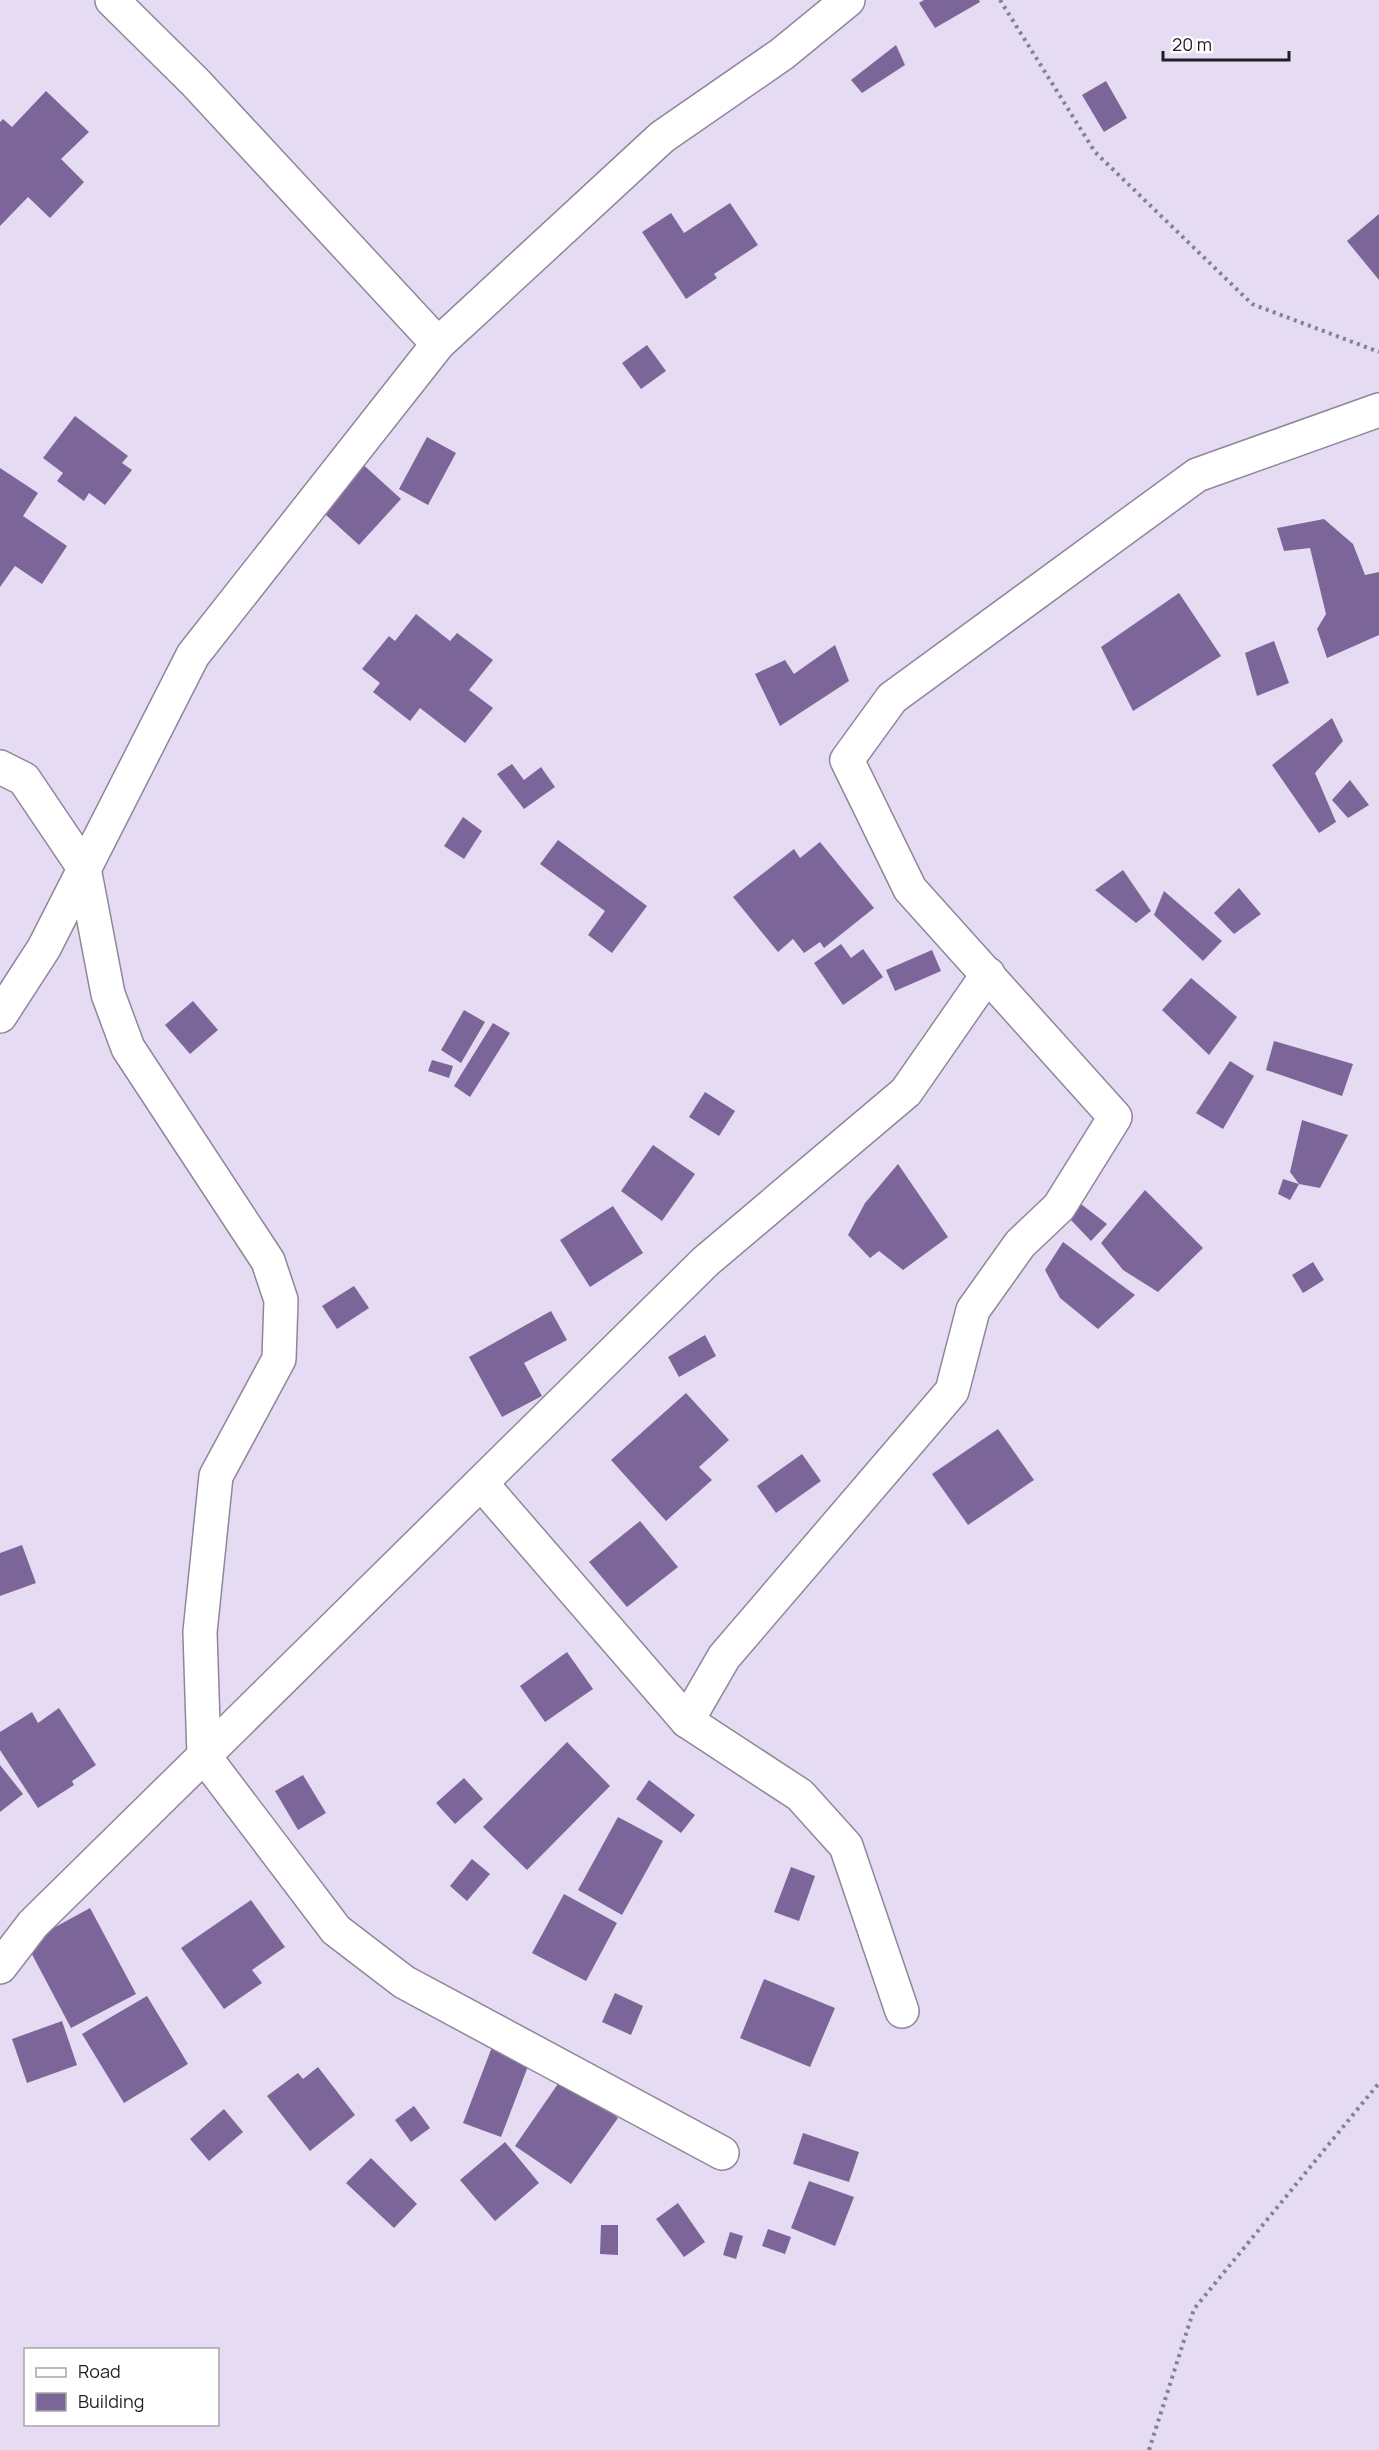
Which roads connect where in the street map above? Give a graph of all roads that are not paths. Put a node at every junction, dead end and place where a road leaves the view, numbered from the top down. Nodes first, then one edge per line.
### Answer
1 (111, 0) edge
2 (848, 0) edge
3 (438, 344) junction
4 (1379, 410) edge
5 (0, 766) edge
6 (84, 867) junction
7 (988, 974) junction
8 (0, 1016) edge
9 (481, 1483) junction
10 (687, 1721) junction
11 (204, 1756) junction
12 (0, 1967) edge
13 (902, 2011) dead end
14 (722, 2153) dead end

1 - 3 street
2 - 3 street
3 - 6 street
4 - 7 street
5 - 6 street
6 - 8 street
6 - 11 street
7 - 9 street
7 - 10 street
9 - 10 street
9 - 11 street
10 - 13 street
11 - 12 street
11 - 14 street

